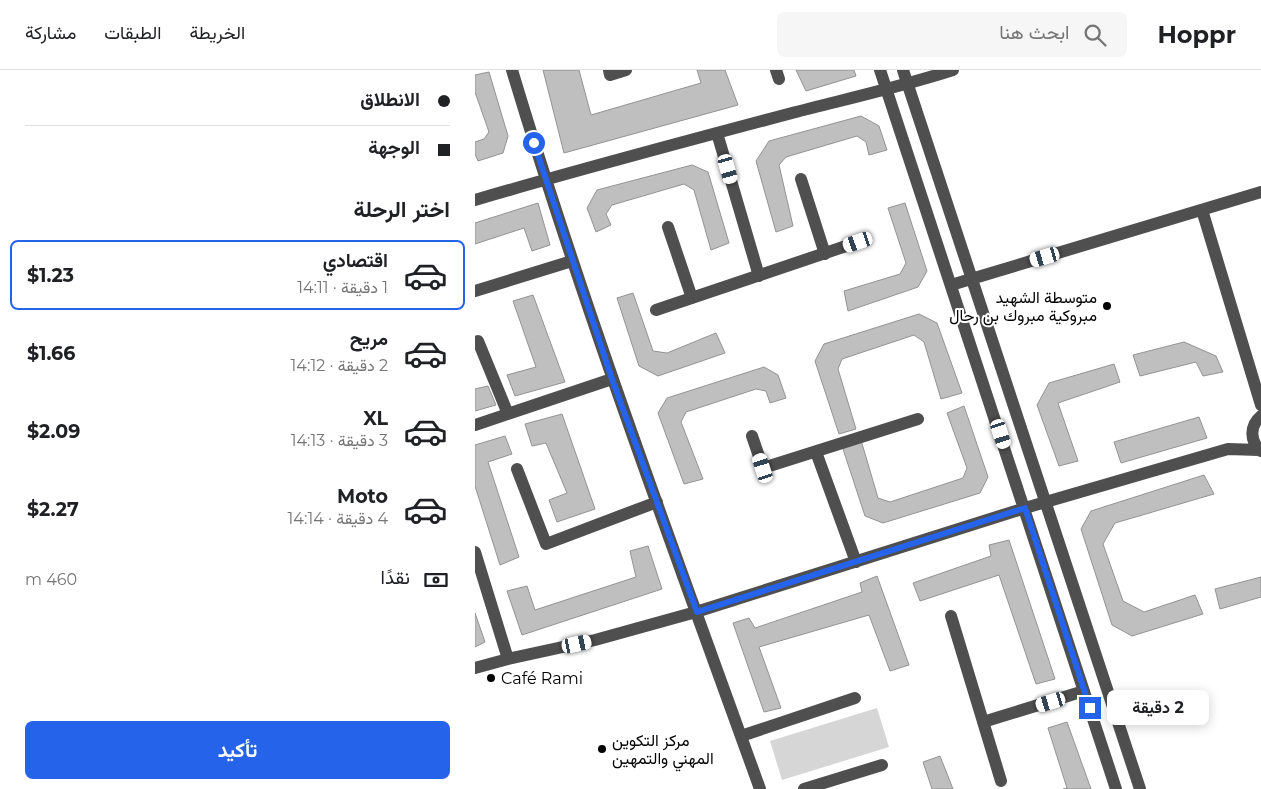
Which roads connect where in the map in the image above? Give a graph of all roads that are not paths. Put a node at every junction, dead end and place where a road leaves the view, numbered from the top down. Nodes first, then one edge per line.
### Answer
1 (511, 70) edge
2 (609, 70) edge
3 (626, 70) edge
4 (880, 70) edge
5 (903, 70) edge
6 (953, 70) edge
7 (908, 85) junction
8 (887, 90) junction
9 (717, 133) junction
10 (545, 179) junction
11 (801, 179) dead end
12 (1261, 192) edge
13 (475, 200) edge
14 (1201, 210) junction
15 (668, 227) dead end
16 (858, 242) dead end
17 (825, 254) junction
18 (572, 261) junction
19 (759, 276) junction
20 (971, 278) junction
21 (951, 285) junction
22 (475, 291) edge
23 (692, 298) junction
24 (656, 310) dead end
25 (478, 341) dead end
26 (612, 379) junction
27 (1261, 405) edge
28 (507, 414) junction
29 (1261, 416) edge
30 (918, 419) dead end
31 (475, 425) edge
32 (1252, 431) junction
33 (753, 436) dead end
34 (1228, 449) junction
35 (1260, 451) edge
36 (816, 452) junction
37 (517, 469) dead end
38 (657, 502) junction
39 (1046, 503) junction
40 (1025, 508) junction
41 (475, 552) edge
42 (855, 562) junction
43 (697, 612) junction
44 (951, 616) dead end
45 (508, 659) junction
46 (475, 668) edge
47 (1085, 691) junction
48 (855, 698) dead end
49 (983, 722) junction
50 (741, 736) junction
51 (882, 765) dead end
52 (1001, 781) dead end
53 (761, 789) edge
54 (804, 789) edge
55 (1116, 789) edge
56 (1140, 789) edge

1 - 10 street
2 - 3 street
4 - 8 street
5 - 7 street
6 - 7 street
7 - 8 street
7 - 20 street
8 - 9 street
8 - 21 street
9 - 10 street
9 - 19 street
10 - 13 street
10 - 18 street
11 - 17 street
12 - 14 street
14 - 20 street
14 - 27 street
15 - 23 street
16 - 17 street
17 - 19 street
18 - 22 street
18 - 26 street
19 - 23 street
20 - 21 street
20 - 39 street
21 - 40 street
23 - 24 street
25 - 28 street
26 - 28 street
26 - 38 street
28 - 31 street
29 - 32 street
30 - 36 street
32 - 34 street
32 - 35 street
33 - 36 street
34 - 35 street
34 - 39 street
36 - 42 street
37 - 38 street
38 - 43 street
39 - 40 street
39 - 56 street
40 - 42 street
40 - 47 street
41 - 45 street
42 - 43 street
43 - 45 street
43 - 50 street
44 - 49 street
45 - 46 street
47 - 49 street
47 - 55 street
48 - 50 street
49 - 52 street
50 - 53 street
51 - 54 street

